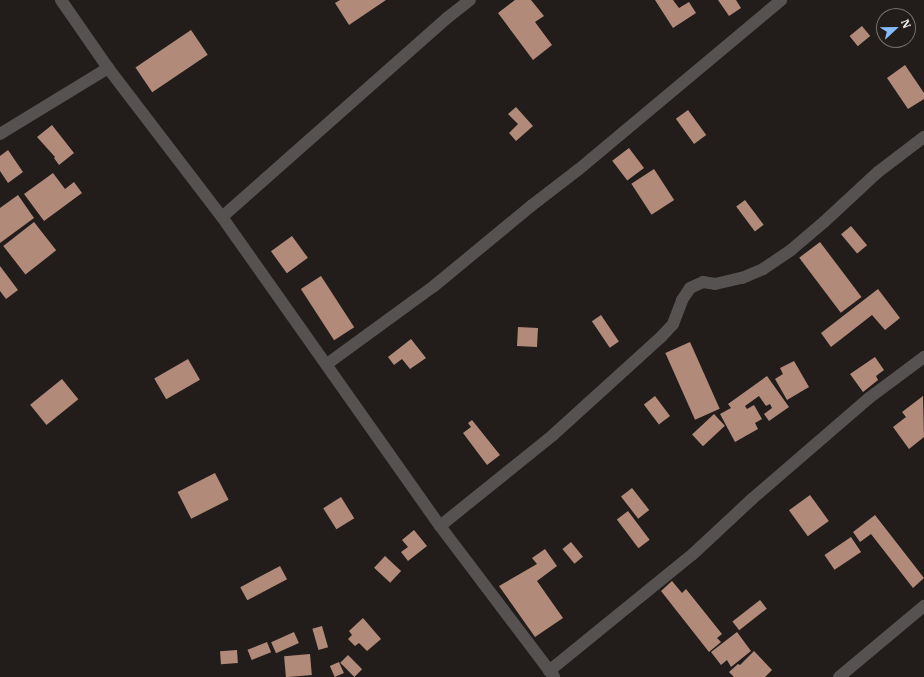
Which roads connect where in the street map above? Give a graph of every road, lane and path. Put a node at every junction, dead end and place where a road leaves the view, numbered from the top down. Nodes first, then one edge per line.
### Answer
1 (61, 0) edge
2 (470, 0) edge
3 (781, 0) edge
4 (108, 68) junction
5 (0, 134) edge
6 (924, 137) edge
7 (222, 217) junction
8 (924, 357) edge
9 (327, 364) junction
10 (440, 526) junction
11 (924, 606) edge
12 (552, 674) edge
13 (839, 677) edge

1 - 4 street
2 - 7 street
3 - 9 street
4 - 5 street
4 - 7 street
6 - 10 street
7 - 9 street
8 - 12 street
9 - 10 street
10 - 12 street
11 - 13 street

